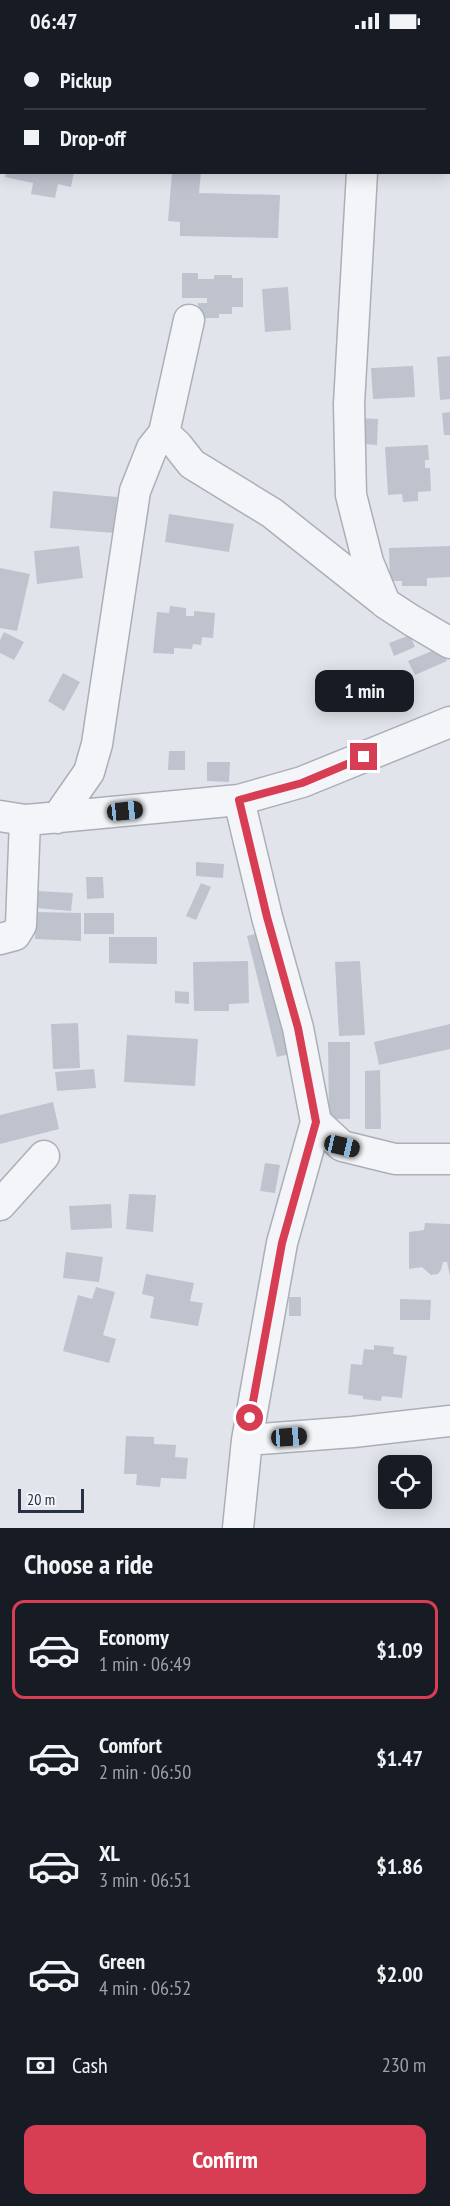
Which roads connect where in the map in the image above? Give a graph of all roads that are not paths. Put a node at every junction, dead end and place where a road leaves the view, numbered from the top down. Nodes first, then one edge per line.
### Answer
1 (362, 174) edge
2 (189, 320) dead end
3 (164, 434) junction
4 (385, 603) junction
5 (450, 643) edge
6 (449, 719) edge
7 (239, 800) junction
8 (12, 818) edge
9 (57, 818) junction
10 (0, 939) edge
11 (316, 1122) junction
12 (44, 1156) dead end
13 (450, 1159) edge
14 (0, 1205) edge
15 (450, 1421) edge
16 (247, 1440) junction
17 (238, 1528) edge

1 - 4 street
2 - 3 street
3 - 4 street
3 - 9 street
4 - 5 street
6 - 7 street
7 - 9 street
7 - 11 street
8 - 9 street
8 - 10 street
11 - 13 street
11 - 16 street
12 - 14 street
15 - 16 street
16 - 17 street

